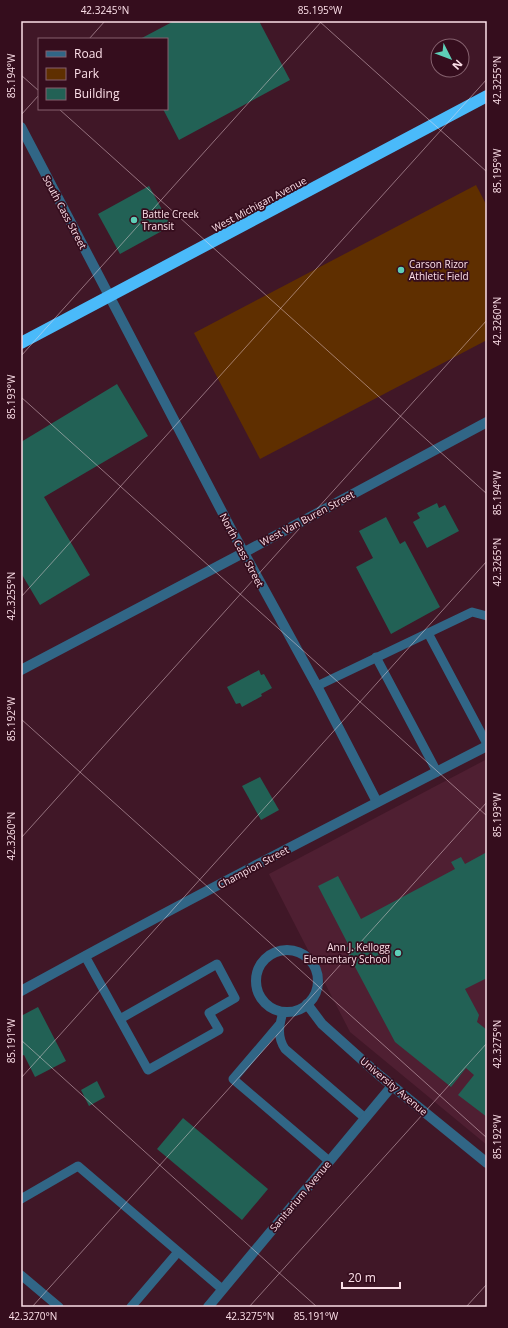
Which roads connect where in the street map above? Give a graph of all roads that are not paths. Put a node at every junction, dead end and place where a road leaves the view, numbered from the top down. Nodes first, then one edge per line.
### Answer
1 (487, 96) edge
2 (21, 127) edge
3 (110, 297) junction
4 (21, 343) edge
5 (487, 422) edge
6 (243, 553) junction
7 (487, 616) edge
8 (428, 633) junction
9 (376, 657) junction
10 (21, 670) edge
11 (317, 686) junction
12 (487, 745) edge
13 (437, 772) junction
14 (377, 802) junction
15 (85, 956) junction
16 (21, 991) edge
17 (307, 1004) junction
18 (283, 1012) junction
19 (120, 1019) junction
20 (279, 1025) junction
21 (392, 1086) junction
22 (365, 1118) junction
23 (329, 1161) junction
24 (487, 1163) edge
25 (21, 1199) edge
26 (178, 1252) junction
27 (21, 1275) edge
28 (222, 1289) junction
29 (59, 1307) edge
30 (131, 1307) edge
31 (208, 1307) edge

1 - 3 highway, West Michigan Avenue
2 - 3 street, South Cass Street
3 - 4 highway, West Michigan Avenue
3 - 6 street, North Cass Street
5 - 6 street, West Van Buren Street
6 - 10 street, West Van Buren Street
6 - 11 street, North Cass Street
7 - 8 lane
8 - 9 lane
8 - 12 lane
9 - 11 lane
9 - 13 lane
11 - 14 street, North Cass Street
12 - 13 street, Champion Street
13 - 14 street, Champion Street
14 - 15 street, Champion Street
15 - 16 street, Champion Street
15 - 19 lane
17 - 18 street
17 - 18 street
17 - 21 street, University Avenue
18 - 20 lane
19 - 19 lane
20 - 22 lane
20 - 23 lane
21 - 22 street, Sanitarium Avenue
21 - 24 street, University Avenue
22 - 23 street, Sanitarium Avenue
23 - 28 street, Sanitarium Avenue
25 - 26 lane
26 - 28 lane
26 - 30 lane
27 - 29 lane
28 - 31 street, Sanitarium Avenue

